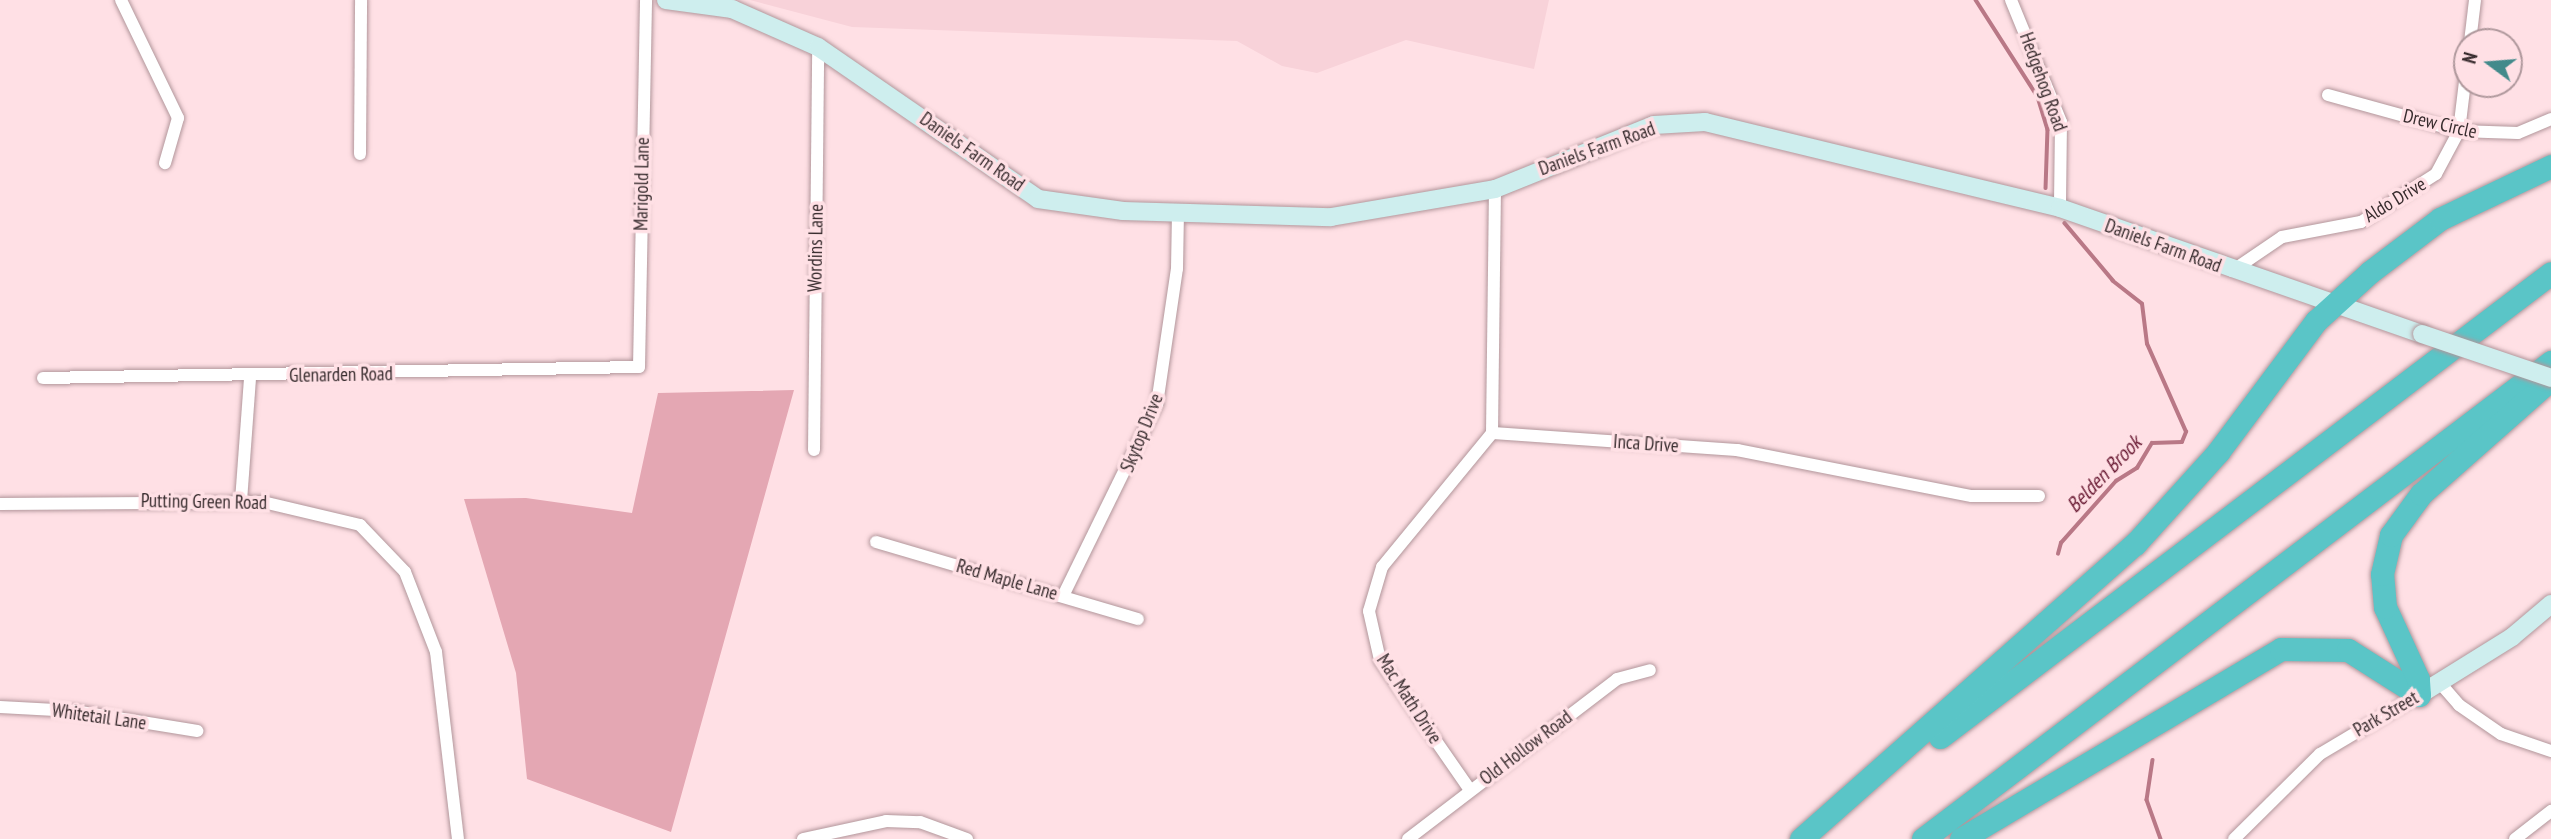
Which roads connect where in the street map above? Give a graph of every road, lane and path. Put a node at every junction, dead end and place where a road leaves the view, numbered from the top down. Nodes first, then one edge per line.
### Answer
1 (121, 0) edge
2 (361, 0) edge
3 (646, 0) edge
4 (666, 0) edge
5 (2011, 0) edge
6 (2475, 0) edge
7 (2472, 28) edge
8 (818, 47) junction
9 (2328, 95) dead end
10 (2463, 98) edge
11 (2551, 119) edge
12 (2459, 131) junction
13 (360, 154) dead end
14 (165, 163) dead end
15 (2551, 166) edge
16 (1495, 189) junction
17 (2060, 208) junction
18 (1178, 214) junction
19 (2232, 271) junction
20 (2551, 273) edge
21 (2333, 304) junction
22 (2551, 362) edge
23 (639, 367) joint
24 (250, 377) junction
25 (43, 378) dead end
26 (2551, 378) edge
27 (1492, 433) junction
28 (814, 450) dead end
29 (2039, 496) dead end
30 (241, 501) junction
31 (0, 504) edge
32 (876, 542) dead end
33 (1063, 596) junction
34 (2551, 604) edge
35 (1138, 619) dead end
36 (1650, 670) dead end
37 (2440, 683) junction
38 (2419, 695) junction
39 (0, 707) edge
40 (197, 731) dead end
41 (2551, 751) edge
42 (1470, 790) junction
43 (2551, 811) edge
44 (458, 839) edge
45 (803, 839) edge
46 (967, 839) edge
47 (1408, 839) edge
48 (1804, 839) edge
49 (1923, 839) edge
50 (1961, 839) edge
51 (2234, 839) edge
52 (2515, 839) edge

1 - 14 street
2 - 13 street
3 - 23 street, Marigold Lane
4 - 8 main road, Daniels Farm Road
5 - 17 street, Hedgehog Road
6 - 7 street
8 - 18 main road, Daniels Farm Road
8 - 28 street, Wordins Lane
9 - 12 street, Drew Circle
10 - 12 street
11 - 12 street, Drew Circle
12 - 19 street, Aldo Drive
15 - 21 highway
16 - 17 main road, Daniels Farm Road
16 - 18 main road, Daniels Farm Road
16 - 27 street
17 - 19 main road, Daniels Farm Road
18 - 33 street, Skytop Drive
19 - 21 main road, Daniels Farm Road
20 - 48 highway
21 - 26 main road, Daniels Farm Road, bridge
21 - 48 highway
22 - 49 highway
23 - 24 street, Glenarden Road
24 - 25 street, Glenarden Road
24 - 30 street
26 - 38 highway
27 - 29 street, Inca Drive
27 - 42 street, Mac Math Drive
30 - 31 street, Putting Green Road
30 - 44 street, Putting Green Road
32 - 33 street, Red Maple Lane
33 - 35 street, Red Maple Lane
34 - 37 main road, Park Street
36 - 42 street, Old Hollow Road
37 - 38 main road, Park Street
37 - 41 street
38 - 50 highway
38 - 51 street, Park Street
39 - 40 street, Whitetail Lane
42 - 47 street, Old Hollow Road
43 - 52 street
45 - 46 street

